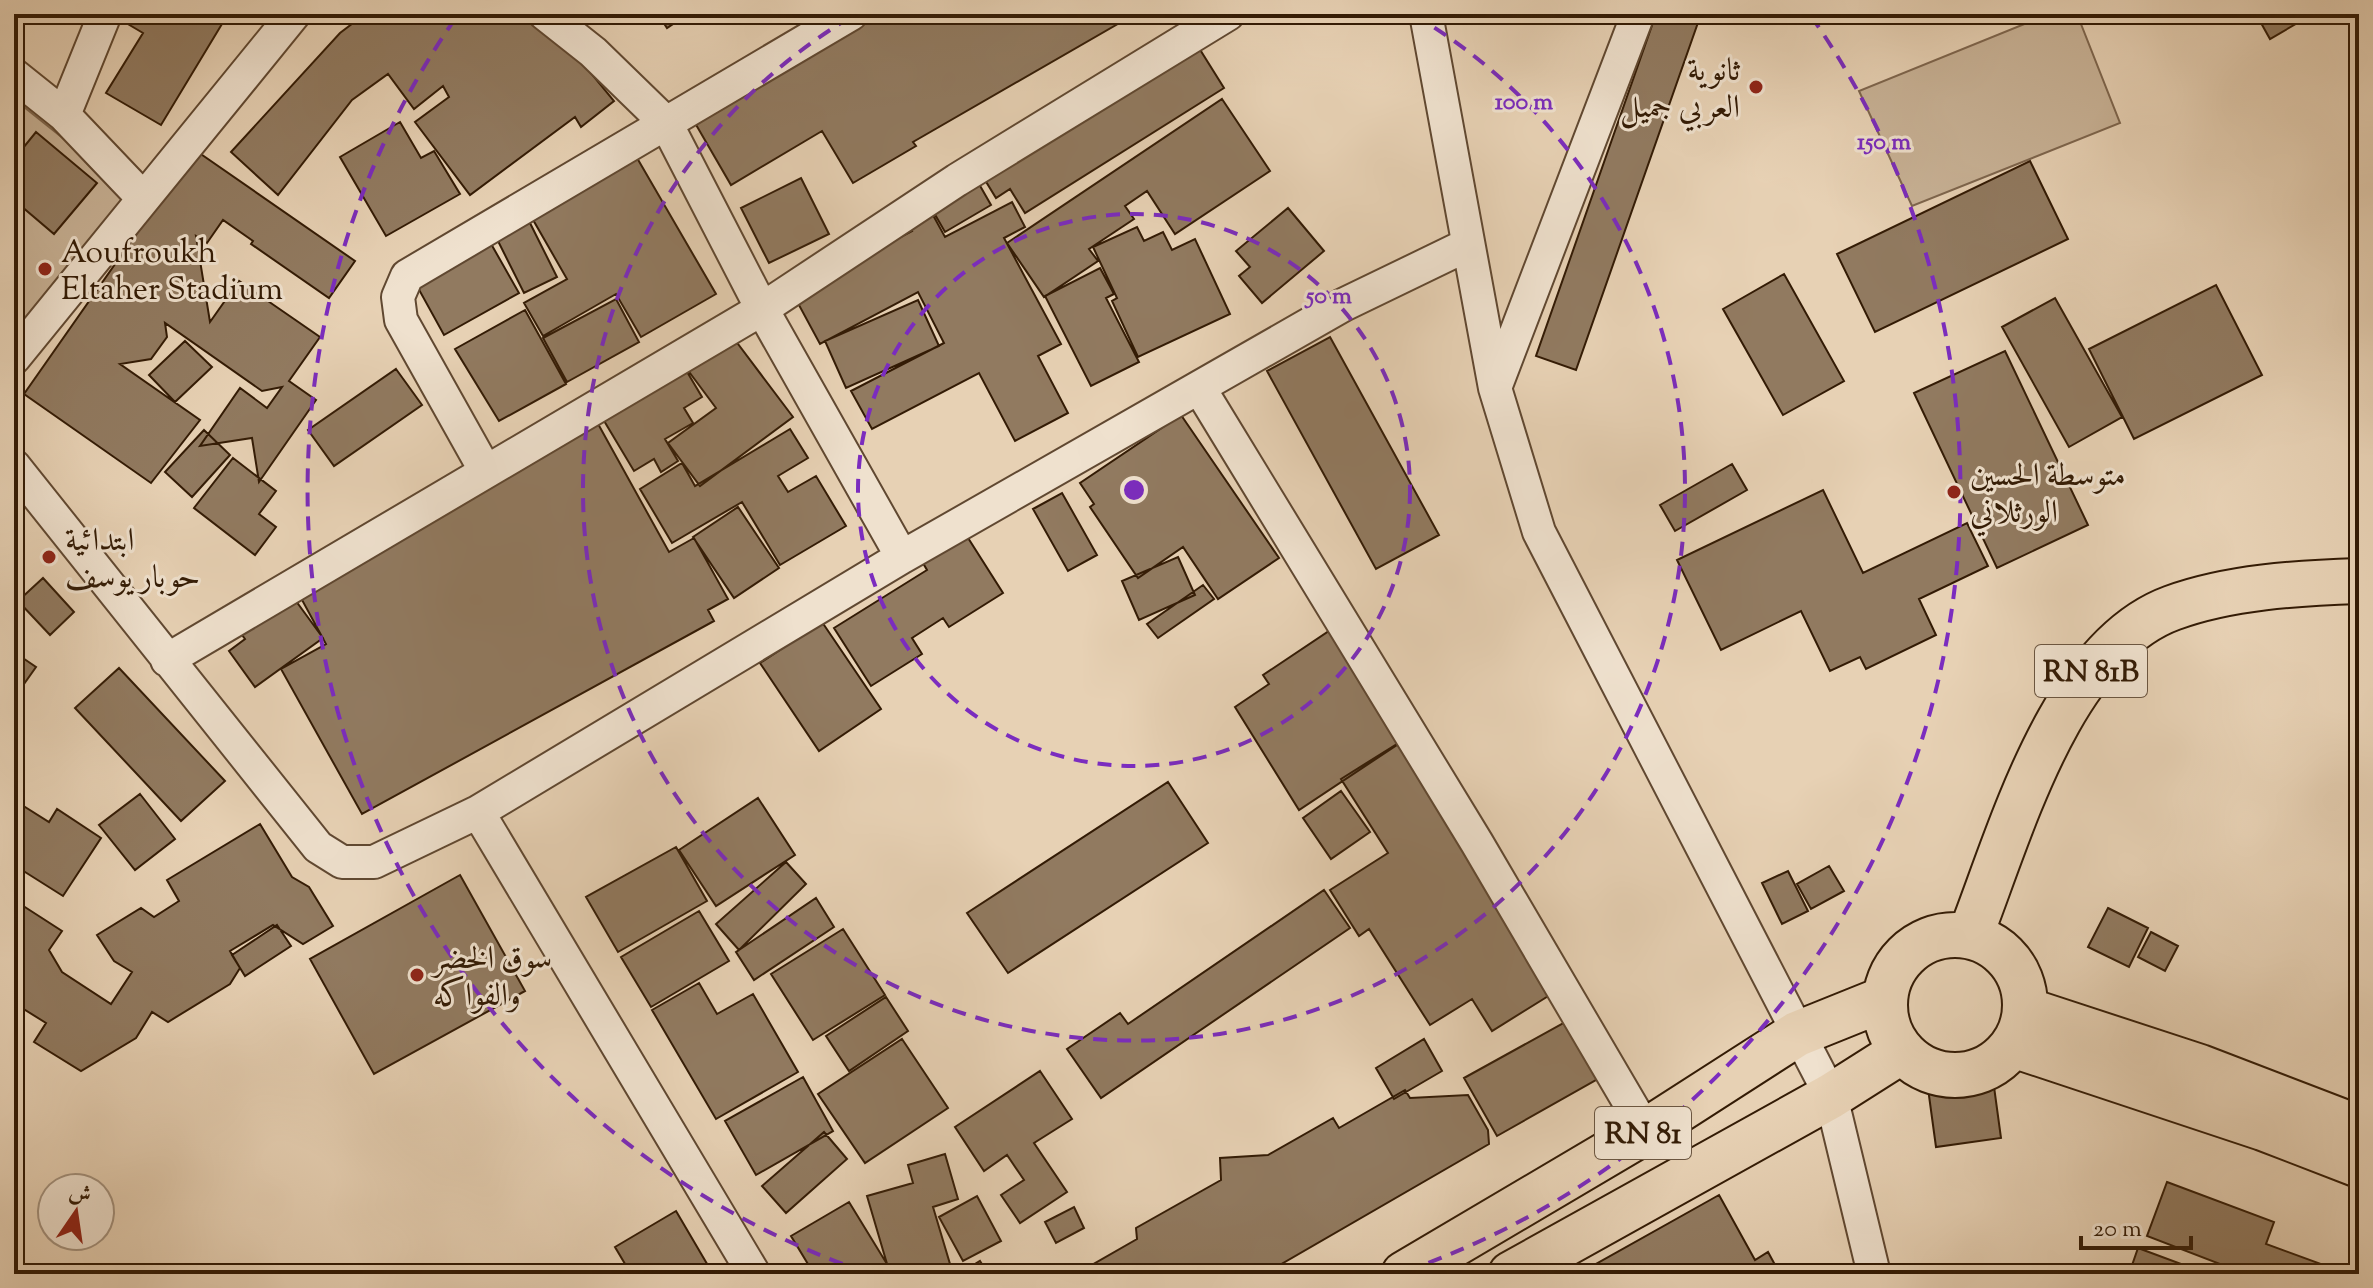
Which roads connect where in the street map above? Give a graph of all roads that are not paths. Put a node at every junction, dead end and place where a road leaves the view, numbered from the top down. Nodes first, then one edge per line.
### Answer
1 (105, 14) edge
2 (294, 14) edge
3 (545, 14) edge
4 (851, 14) edge
5 (1228, 14) edge
6 (1426, 14) edge
7 (1638, 14) edge
8 (14, 75) edge
9 (64, 115) junction
10 (666, 123) junction
11 (143, 198) junction
12 (1467, 245) junction
13 (762, 309) junction
14 (14, 358) edge
15 (1495, 388) junction
16 (1200, 389) junction
17 (14, 466) edge
18 (485, 470) junction
19 (902, 557) junction
20 (2359, 581) edge
21 (167, 660) junction
22 (478, 812) junction
23 (1970, 936) junction
24 (1884, 999) junction
25 (2019, 1027) junction
26 (1797, 1034) junction
27 (1902, 1051) junction
28 (1831, 1096) junction
29 (2359, 1128) edge
30 (1646, 1131) junction
31 (2359, 1165) edge
32 (754, 1274) edge
33 (1404, 1274) edge
34 (1511, 1274) edge
35 (1874, 1274) edge

1 - 9 street
2 - 11 street
3 - 10 street
4 - 10 street
5 - 13 street
6 - 12 street
7 - 15 street
8 - 9 street
9 - 11 street
10 - 13 street
10 - 18 street
11 - 14 street
12 - 15 street
12 - 16 street
13 - 18 street
13 - 19 street
15 - 26 street
16 - 19 street
16 - 30 street
17 - 21 street
18 - 21 street
19 - 22 street
20 - 23 main road, RN 81B
21 - 22 street
22 - 32 street
23 - 24 main road
23 - 25 main road
24 - 26 main road, RN 81
24 - 27 main road
25 - 27 main road
25 - 29 main road
25 - 31 main road
26 - 28 street
26 - 30 main road, RN 81
27 - 28 main road
28 - 34 main road
28 - 35 street
30 - 33 main road, RN 81

